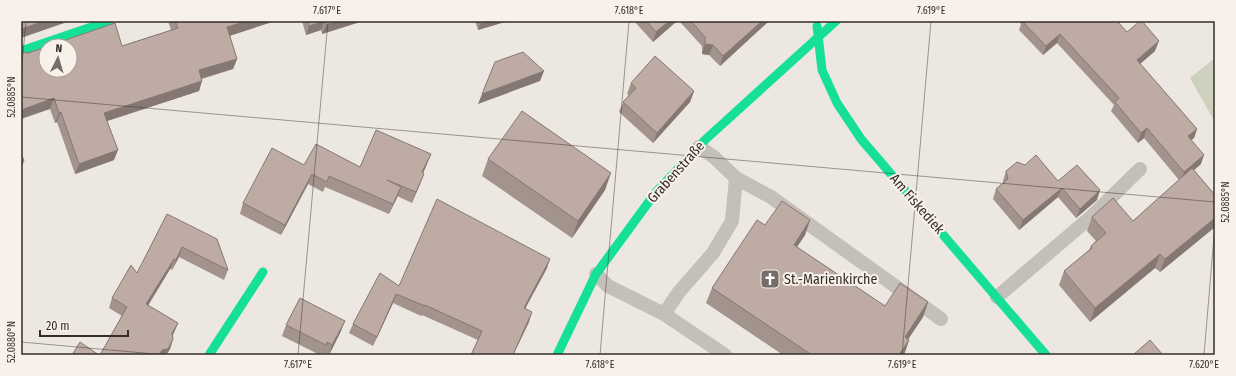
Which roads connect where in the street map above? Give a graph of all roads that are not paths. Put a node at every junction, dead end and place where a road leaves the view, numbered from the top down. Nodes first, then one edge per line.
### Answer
1 (109, 21) edge
2 (817, 21) edge
3 (836, 21) edge
4 (818, 38) junction
5 (21, 51) edge
6 (700, 147) junction
7 (1140, 169) dead end
8 (736, 178) junction
9 (263, 272) dead end
10 (596, 274) junction
11 (997, 297) junction
12 (664, 314) junction
13 (941, 319) dead end
14 (209, 355) edge
15 (557, 355) edge
16 (725, 355) edge
17 (1046, 355) edge

1 - 5 street
2 - 4 street, Am Fiskediek
3 - 4 street, Grabenstraße
4 - 6 street, Grabenstraße
4 - 11 street, Am Fiskediek
6 - 8 lane
6 - 10 street, Grabenstraße
7 - 11 lane
8 - 12 lane
8 - 13 lane
9 - 14 street
10 - 12 lane
10 - 15 street, Grabenstraße
11 - 17 street, Am Fiskediek
12 - 16 lane

